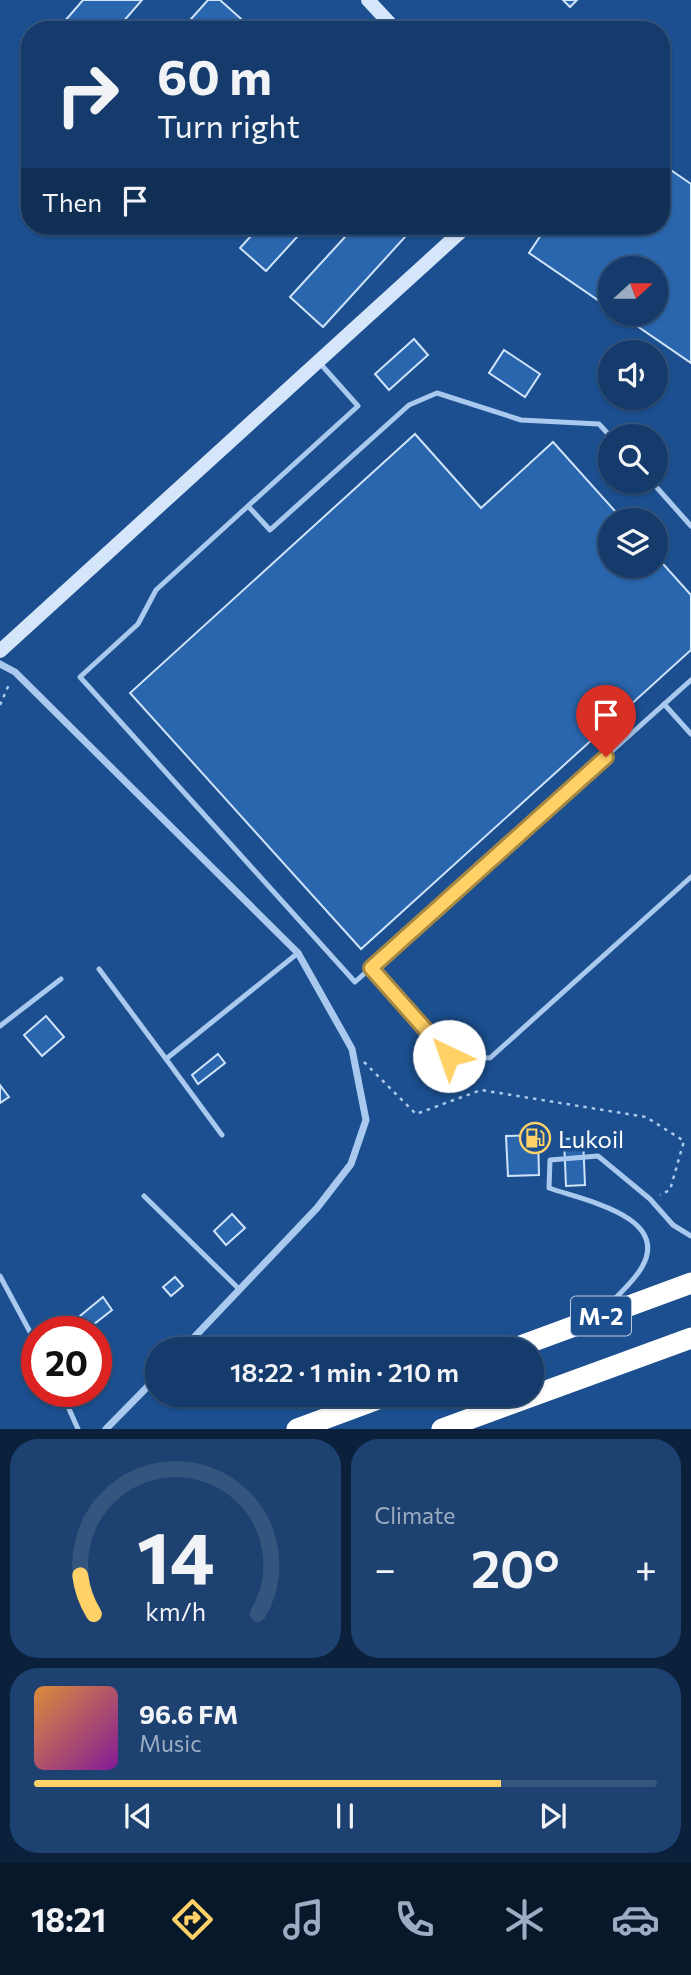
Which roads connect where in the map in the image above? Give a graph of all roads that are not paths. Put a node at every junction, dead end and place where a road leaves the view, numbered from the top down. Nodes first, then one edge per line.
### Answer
1 (368, 0) edge
2 (388, 21) edge
3 (457, 235) edge
4 (318, 361) junction
5 (599, 424) edge
6 (662, 494) edge
7 (248, 506) junction
8 (691, 526) edge
9 (0, 651) edge
10 (0, 664) edge
11 (691, 680) edge
12 (664, 704) junction
13 (691, 734) edge
14 (691, 877) edge
15 (298, 953) junction
16 (371, 968) junction
17 (99, 970) dead end
18 (61, 979) dead end
19 (0, 1026) edge
20 (166, 1059) junction
21 (222, 1135) dead end
22 (144, 1196) dead end
23 (691, 1236) edge
24 (0, 1276) edge
25 (691, 1283) edge
26 (240, 1290) junction
27 (21, 1316) edge
28 (601, 1316) junction
29 (195, 1337) edge
30 (544, 1337) edge
31 (691, 1338) edge
32 (145, 1389) edge
33 (68, 1407) edge
34 (357, 1407) edge
35 (78, 1429) edge
36 (106, 1429) edge
37 (297, 1429) edge
38 (442, 1429) edge

1 - 2 street
3 - 4 street
4 - 7 lane
4 - 9 street
5 - 7 lane
6 - 8 lane
7 - 16 lane
10 - 15 street
11 - 12 lane
12 - 13 lane
12 - 16 lane
14 - 16 lane
15 - 20 lane
15 - 26 street
17 - 20 lane
18 - 19 lane
20 - 21 lane
22 - 26 lane
23 - 28 lane
24 - 27 lane
25 - 28 highway, М-2
26 - 29 street
28 - 30 highway, М-2
31 - 38 highway, М-2
32 - 36 street
33 - 35 lane
34 - 37 highway

